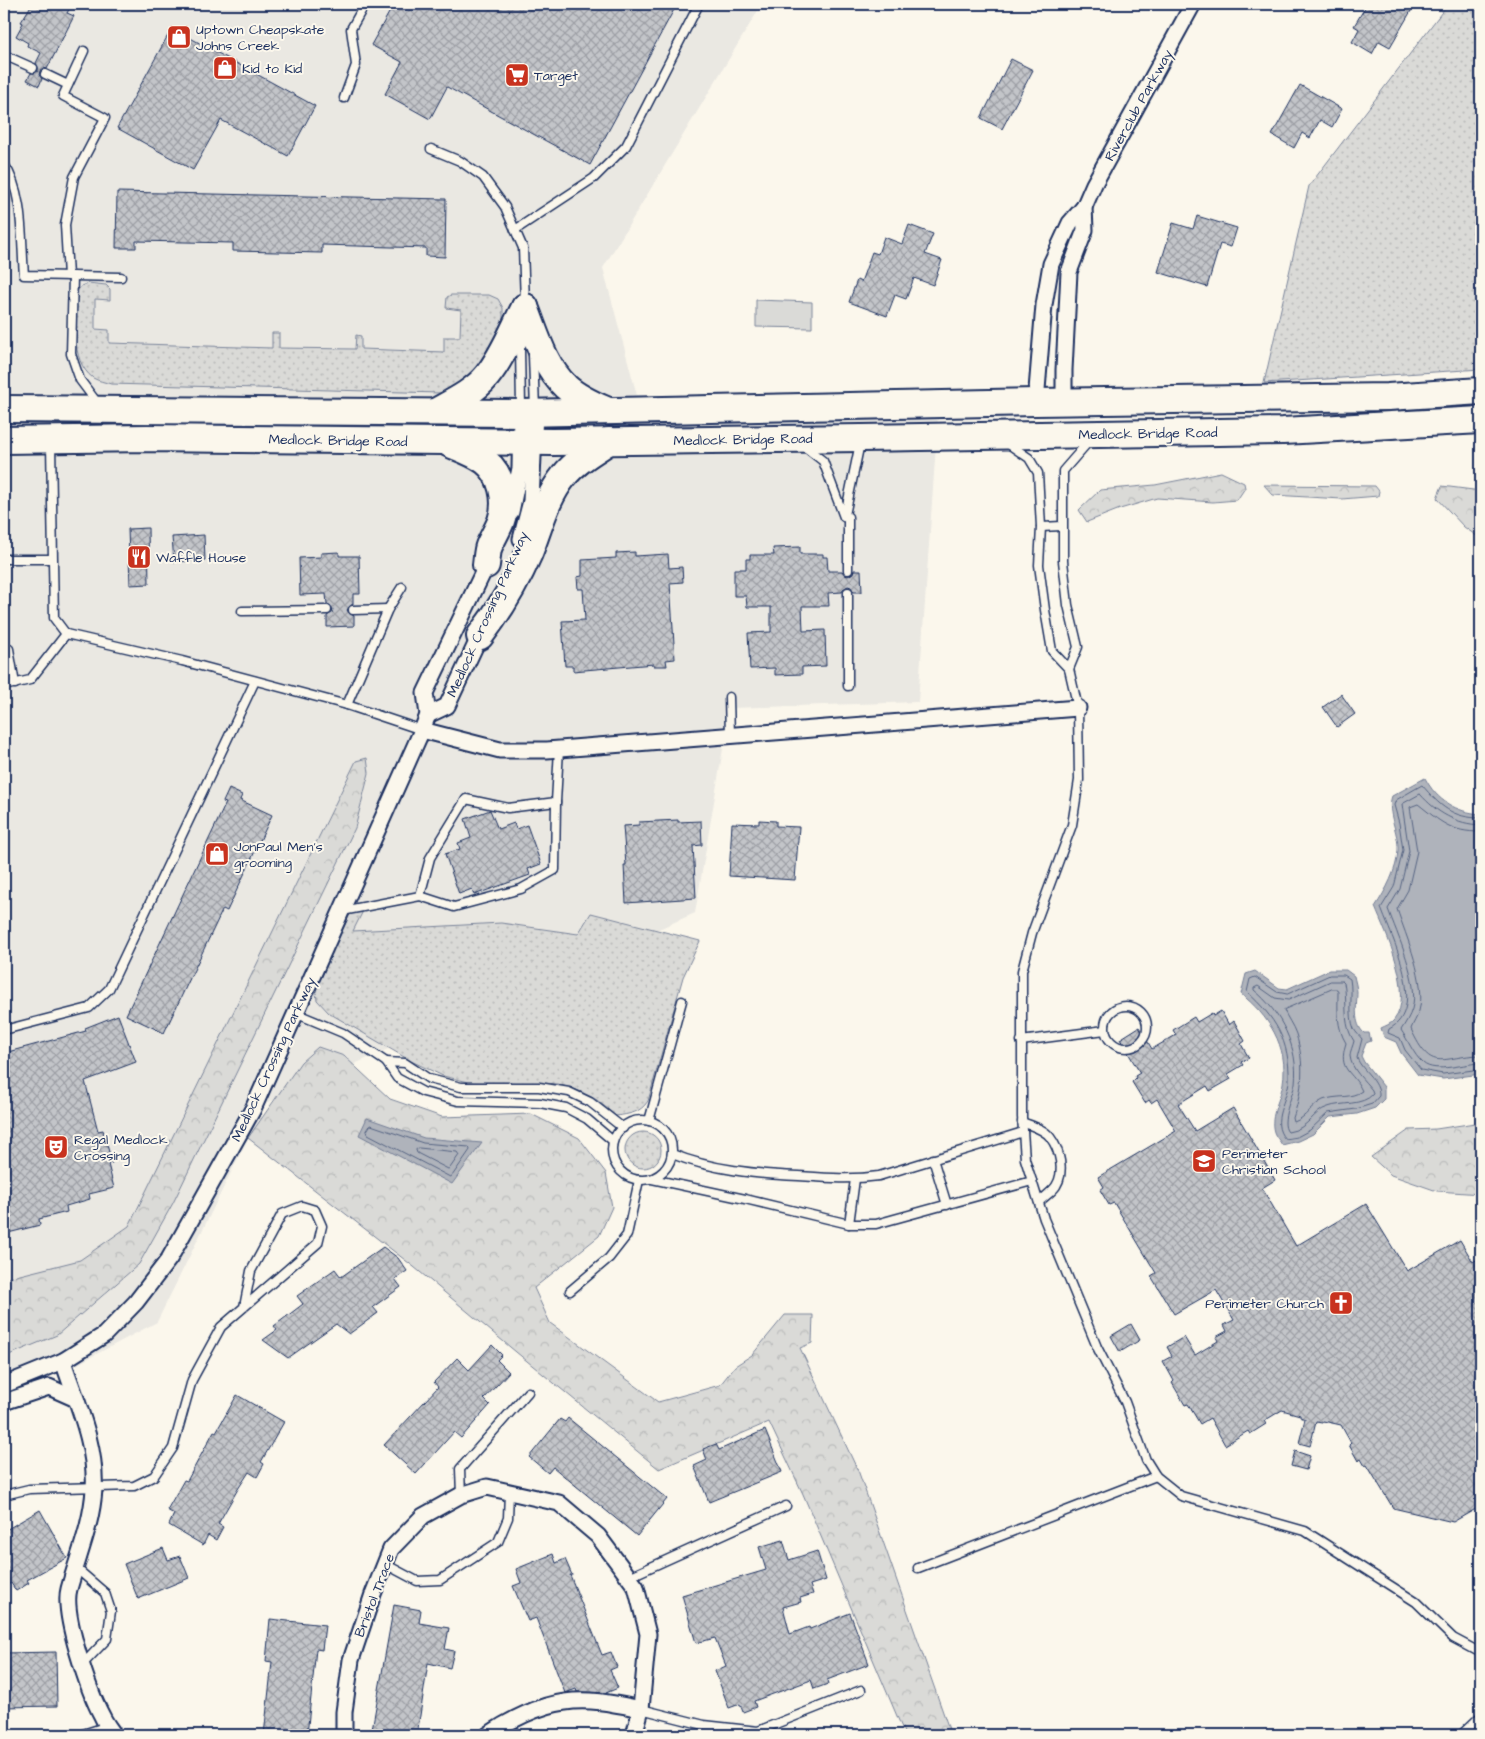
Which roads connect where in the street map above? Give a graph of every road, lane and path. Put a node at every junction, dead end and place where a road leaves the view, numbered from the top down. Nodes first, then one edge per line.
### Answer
1 (365, 4) edge
2 (698, 4) edge
3 (1193, 4) edge
4 (84, 51) dead end
5 (4, 55) edge
6 (33, 68) dead end
7 (45, 74) dead end
8 (68, 85) junction
9 (344, 98) dead end
10 (431, 148) dead end
11 (4, 164) edge
12 (1084, 207) junction
13 (515, 230) junction
14 (70, 276) junction
15 (120, 277) dead end
16 (525, 307) junction
17 (526, 336) junction
18 (1481, 391) edge
19 (1036, 402) junction
20 (1064, 402) junction
21 (4, 409) edge
22 (102, 409) junction
23 (608, 411) junction
24 (435, 412) junction
25 (528, 413) junction
26 (1481, 420) edge
27 (1095, 434) junction
28 (994, 435) junction
29 (862, 438) junction
30 (791, 439) junction
31 (4, 440) edge
32 (50, 440) junction
33 (442, 441) junction
34 (609, 441) junction
35 (527, 442) junction
36 (848, 517) dead end
37 (1062, 526) junction
38 (1041, 527) junction
39 (8, 559) dead end
40 (52, 559) junction
41 (486, 564) junction
42 (848, 570) dead end
43 (402, 587) dead end
44 (848, 592) dead end
45 (388, 609) junction
46 (327, 610) dead end
47 (353, 610) dead end
48 (242, 611) dead end
49 (66, 634) junction
50 (480, 636) junction
51 (9, 650) dead end
52 (1069, 669) junction
53 (255, 681) junction
54 (15, 684) junction
55 (4, 686) edge
56 (848, 686) dead end
57 (729, 697) dead end
58 (347, 705) junction
59 (1078, 708) junction
60 (428, 715) junction
61 (422, 730) junction
62 (730, 736) junction
63 (559, 749) junction
64 (556, 802) junction
65 (420, 896) junction
66 (340, 912) junction
67 (682, 1001) dead end
68 (295, 1013) junction
69 (4, 1030) edge
70 (1105, 1030) junction
71 (1021, 1041) junction
72 (386, 1062) junction
73 (649, 1121) junction
74 (1022, 1122) junction
75 (623, 1128) junction
76 (1023, 1132) junction
77 (613, 1141) junction
78 (672, 1154) junction
79 (933, 1159) junction
80 (652, 1179) junction
81 (855, 1179) junction
82 (638, 1180) junction
83 (1032, 1181) junction
84 (1039, 1202) junction
85 (946, 1205) junction
86 (849, 1224) junction
87 (570, 1291) dead end
88 (244, 1307) junction
89 (63, 1361) junction
90 (4, 1386) edge
91 (528, 1392) dead end
92 (76, 1399) junction
93 (4, 1402) edge
94 (1156, 1476) junction
95 (94, 1488) junction
96 (509, 1492) junction
97 (461, 1494) junction
98 (4, 1495) edge
99 (786, 1506) dead end
100 (385, 1564) junction
101 (76, 1568) junction
102 (918, 1568) dead end
103 (629, 1578) junction
104 (1481, 1653) edge
105 (82, 1664) junction
106 (861, 1690) dead end
107 (641, 1709) junction
108 (1481, 1716) edge
109 (111, 1731) edge
110 (80, 1735) edge
111 (344, 1735) edge
112 (488, 1735) edge
113 (634, 1735) edge
114 (1461, 1735) edge

1 - 9 lane
2 - 13 lane
3 - 12 street, Riverclub Parkway
4 - 8 lane
5 - 6 lane
7 - 8 lane
8 - 14 lane
10 - 13 lane
11 - 14 lane
12 - 19 street, Riverclub Parkway
12 - 20 street, Riverclub Parkway
13 - 16 lane
14 - 15 lane
14 - 22 lane
16 - 17 lane
16 - 23 highway
16 - 24 highway
17 - 25 lane
17 - 25 lane
18 - 20 highway, Medlock Bridge Road
19 - 20 highway, Medlock Bridge Road
19 - 23 highway, Medlock Bridge Road
21 - 22 highway, Medlock Bridge Road
22 - 24 highway, Medlock Bridge Road
23 - 25 highway, Medlock Bridge Road
24 - 25 highway, Medlock Bridge Road
25 - 35 street, Medlock Crossing Parkway
26 - 27 highway, Medlock Bridge Road
27 - 28 highway, Medlock Bridge Road
27 - 37 lane
28 - 29 highway, Medlock Bridge Road
28 - 38 lane
29 - 30 highway, Medlock Bridge Road
29 - 30 lane
30 - 34 highway, Medlock Bridge Road
31 - 32 highway, Medlock Bridge Road
32 - 33 highway, Medlock Bridge Road
32 - 40 lane
33 - 35 highway, Medlock Bridge Road
33 - 41 highway
34 - 35 highway, Medlock Bridge Road
34 - 50 highway
35 - 41 street, Medlock Crossing Parkway
35 - 50 street, Medlock Crossing Parkway
36 - 42 lane
37 - 38 lane
37 - 52 lane
38 - 52 lane
39 - 40 lane
40 - 49 lane
41 - 60 street, Medlock Crossing Parkway
43 - 45 lane
44 - 56 lane
45 - 47 lane
45 - 58 lane
46 - 48 lane
49 - 53 lane
49 - 54 lane
50 - 60 street, Medlock Crossing Parkway
51 - 54 lane
52 - 59 lane
53 - 58 lane
53 - 69 lane
54 - 55 lane
57 - 62 lane
58 - 61 lane
59 - 62 street
59 - 71 lane
60 - 61 street, Medlock Crossing Parkway
61 - 63 street
61 - 66 street, Medlock Crossing Parkway
62 - 63 street
63 - 64 lane
64 - 65 lane
64 - 65 lane
65 - 66 lane
66 - 68 street, Medlock Crossing Parkway
67 - 73 lane
68 - 72 lane
68 - 89 street, Medlock Crossing Parkway
70 - 70 lane
70 - 71 lane
71 - 74 lane
72 - 75 lane
72 - 77 lane
73 - 75 lane
73 - 78 lane
74 - 76 lane
74 - 84 lane
75 - 77 lane
76 - 79 lane
76 - 83 lane
77 - 82 lane
78 - 80 lane
78 - 81 lane
79 - 81 lane
79 - 85 lane
80 - 82 lane
80 - 86 lane
81 - 86 lane
82 - 87 lane
83 - 84 lane
83 - 85 lane
84 - 94 lane
85 - 86 lane
88 - 88 lane
88 - 95 lane
89 - 90 street, Medlock Crossing Parkway
89 - 92 street
91 - 97 lane
92 - 93 street
92 - 95 street
94 - 102 lane
94 - 104 lane
95 - 98 lane
95 - 101 street
96 - 97 street, Bristol Trace
96 - 100 lane
96 - 103 street, Bristol Trace
97 - 100 street, Bristol Trace
99 - 103 lane
100 - 111 street, Bristol Trace
101 - 105 street
101 - 105 lane
103 - 107 street, Bristol Trace
105 - 109 street
106 - 107 lane
107 - 112 street
107 - 113 street, Bristol Trace
108 - 114 lane
109 - 110 lane

